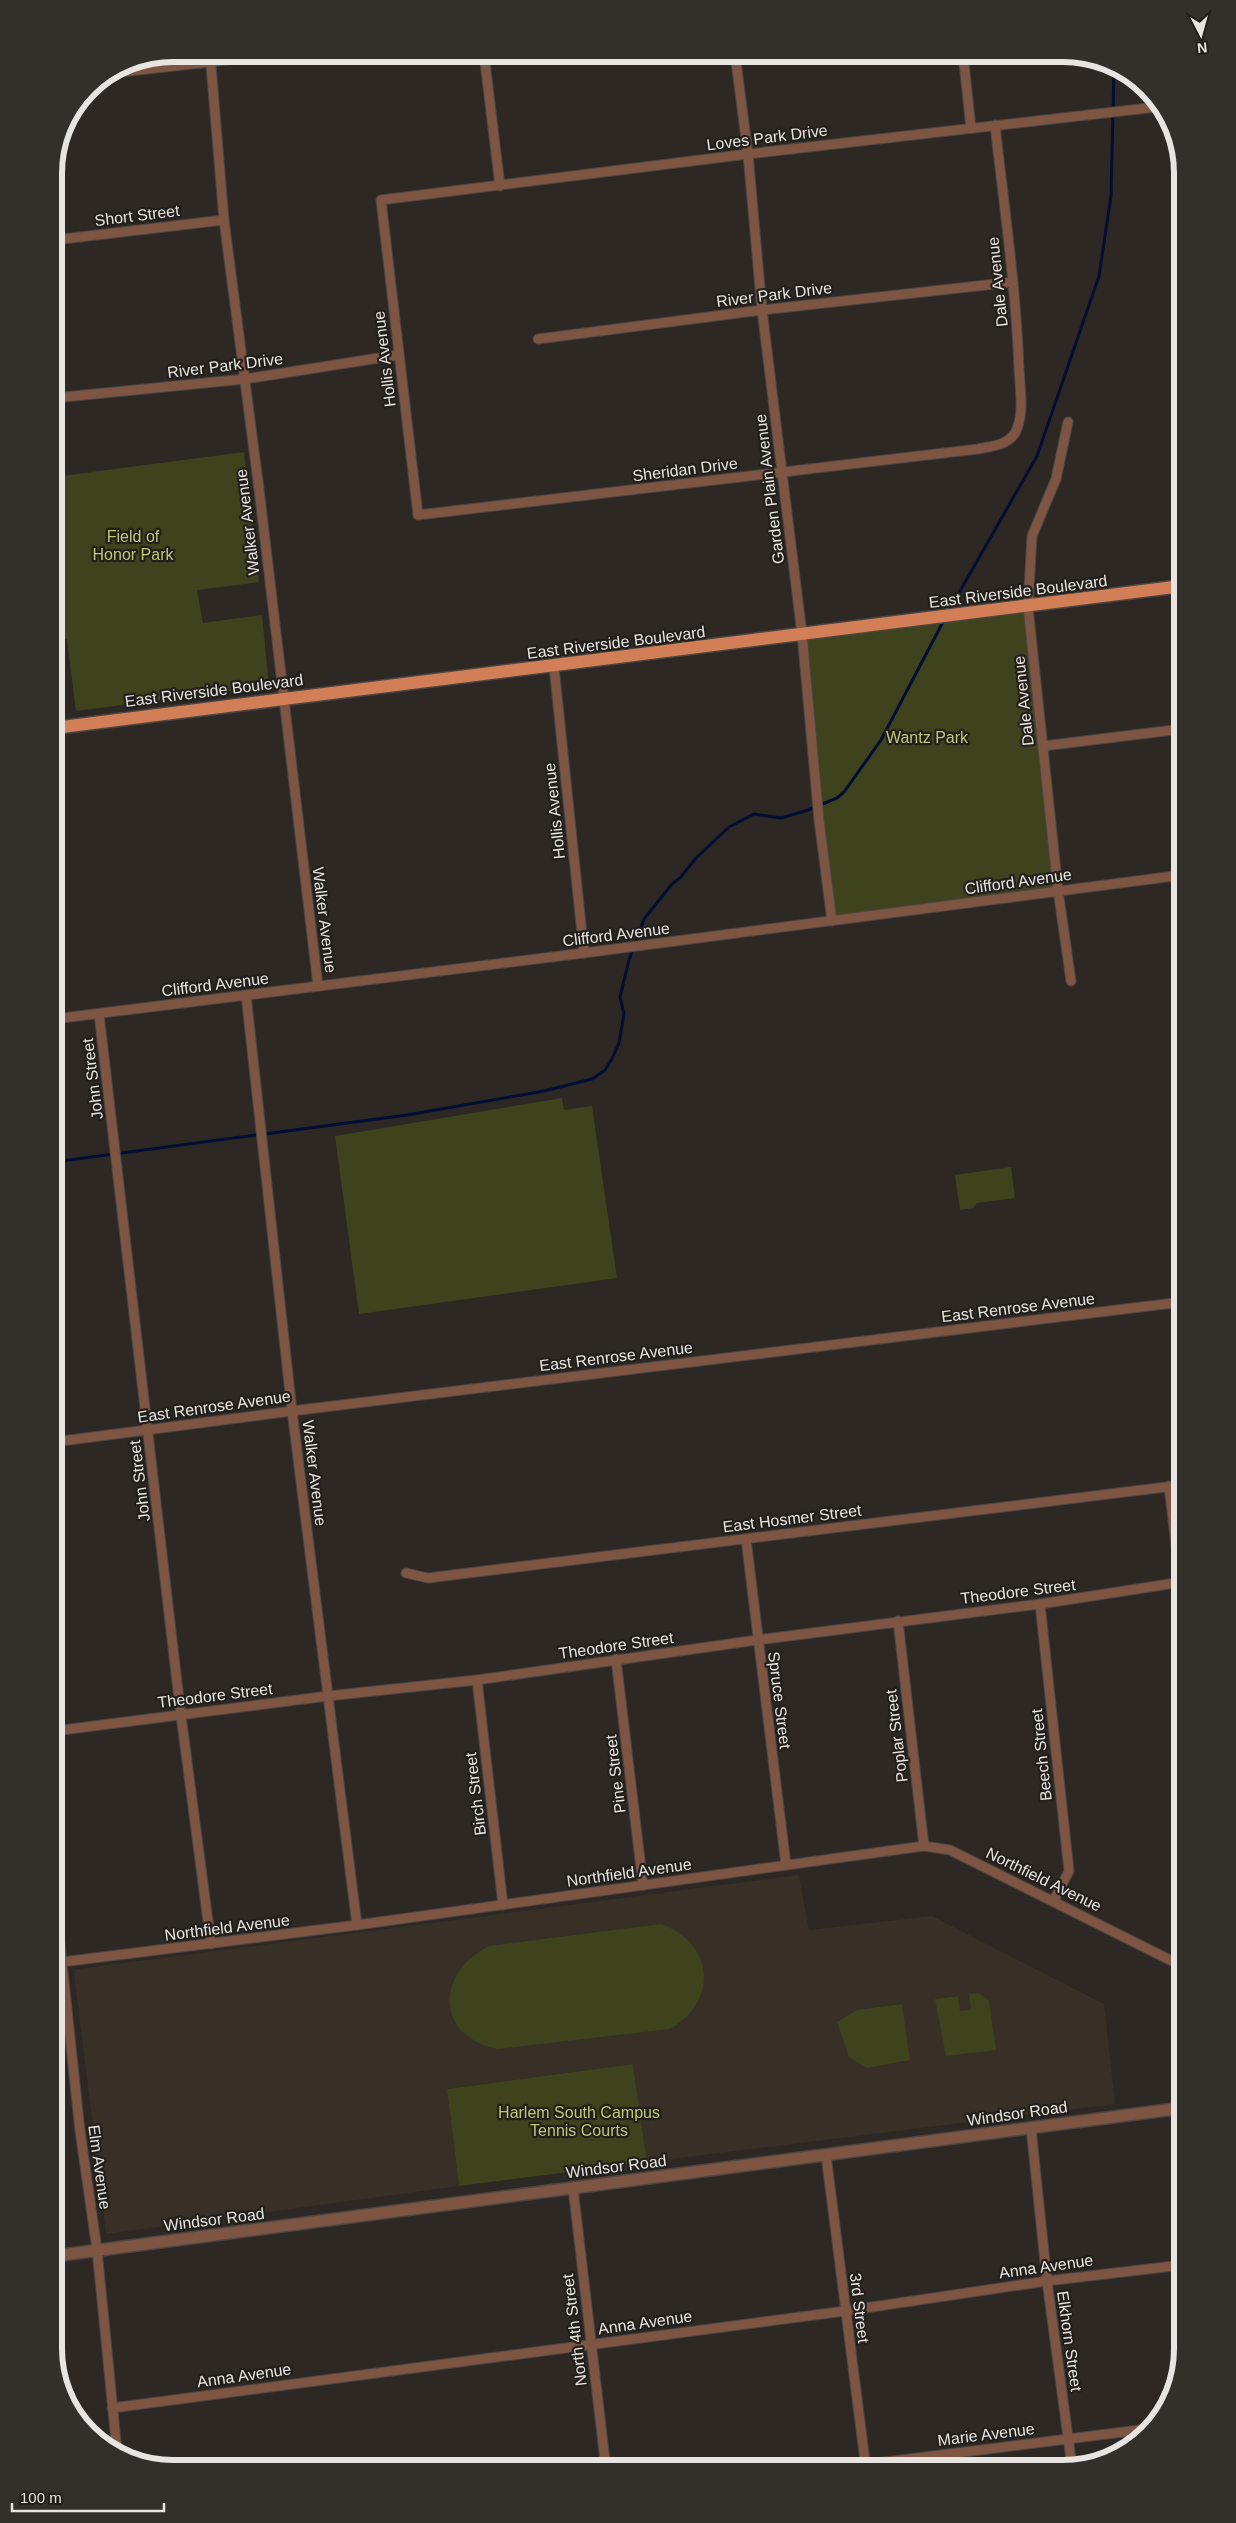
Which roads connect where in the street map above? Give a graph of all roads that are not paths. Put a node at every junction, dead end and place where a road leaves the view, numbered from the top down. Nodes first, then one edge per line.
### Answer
1 (185, 62) edge
2 (211, 62) edge
3 (485, 62) edge
4 (736, 63) edge
5 (964, 63) edge
6 (135, 69) edge
7 (1152, 108) edge
8 (995, 125) junction
9 (971, 128) junction
10 (748, 154) junction
11 (500, 186) junction
12 (380, 200) joint
13 (224, 220) junction
14 (63, 239) edge
15 (1013, 282) junction
16 (762, 310) junction
17 (538, 339) dead end
18 (398, 355) junction
19 (245, 379) junction
20 (63, 397) edge
21 (1068, 422) dead end
22 (1013, 436) joint
23 (783, 473) junction
24 (418, 515) joint
25 (1174, 587) edge
26 (1028, 607) junction
27 (802, 634) junction
28 (554, 667) junction
29 (282, 698) junction
30 (63, 727) edge
31 (1174, 731) edge
32 (1043, 746) junction
33 (1174, 876) edge
34 (1058, 890) junction
35 (832, 921) junction
36 (584, 953) junction
37 (1071, 981) dead end
38 (318, 986) junction
39 (246, 995) junction
40 (99, 1014) junction
41 (63, 1018) edge
42 (1174, 1303) edge
43 (292, 1410) junction
44 (148, 1431) junction
45 (62, 1441) edge
46 (1169, 1486) junction
47 (1174, 1486) edge
48 (1174, 1526) edge
49 (746, 1539) junction
50 (406, 1573) dead end
51 (1174, 1583) edge
52 (1040, 1604) junction
53 (898, 1621) junction
54 (757, 1640) junction
55 (616, 1660) junction
56 (477, 1680) junction
57 (328, 1696) junction
58 (181, 1714) junction
59 (62, 1730) edge
60 (924, 1846) junction
61 (786, 1865) junction
62 (643, 1885) junction
63 (1054, 1900) junction
64 (503, 1905) junction
65 (357, 1925) junction
66 (211, 1944) junction
67 (62, 1962) edge
68 (1174, 1962) edge
69 (62, 1995) edge
70 (1174, 2109) edge
71 (1031, 2128) junction
72 (826, 2155) junction
73 (573, 2188) junction
74 (97, 2250) junction
75 (62, 2255) edge
76 (1174, 2266) edge
77 (1046, 2280) junction
78 (844, 2311) junction
79 (591, 2344) junction
80 (112, 2408) junction
81 (1139, 2430) edge
82 (1068, 2439) junction
83 (116, 2445) edge
84 (605, 2460) edge
85 (864, 2460) edge
86 (916, 2460) edge
87 (1071, 2460) edge

1 - 6 street
2 - 13 street, Walker Avenue
3 - 11 street
4 - 10 street, Garden Plain Avenue
5 - 9 street
7 - 8 street, Loves Park Drive
8 - 9 street, Loves Park Drive
8 - 15 street, Dale Avenue
9 - 10 street, Loves Park Drive
10 - 11 street, Loves Park Drive
10 - 16 street, Garden Plain Avenue
11 - 12 street, Loves Park Drive
12 - 18 street, Hollis Avenue
13 - 14 street, Short Street
13 - 19 street, Walker Avenue
15 - 16 street, River Park Drive
15 - 22 street, Dale Avenue
16 - 17 street, River Park Drive
16 - 23 street, Garden Plain Avenue
18 - 19 street, River Park Drive
18 - 24 street, Hollis Avenue
19 - 20 street, River Park Drive
19 - 29 street, Walker Avenue
21 - 26 street, Dale Avenue
22 - 23 street, Sheridan Drive
23 - 24 street, Sheridan Drive
23 - 27 street, Garden Plain Avenue
25 - 26 main road, East Riverside Boulevard
26 - 27 main road, East Riverside Boulevard
26 - 32 street, Dale Avenue
27 - 28 main road, East Riverside Boulevard
27 - 35 street, Garden Plain Avenue
28 - 29 main road, East Riverside Boulevard
28 - 36 street, Hollis Avenue
29 - 30 main road, East Riverside Boulevard
29 - 38 street, Walker Avenue
31 - 32 street
32 - 34 street, Dale Avenue
33 - 34 street, Clifford Avenue
34 - 35 street, Clifford Avenue
34 - 37 street, Dale Avenue
35 - 36 street, Clifford Avenue
36 - 38 street, Clifford Avenue
38 - 39 street, Clifford Avenue
39 - 40 street, Clifford Avenue
39 - 43 street, Walker Avenue
40 - 41 street, Clifford Avenue
40 - 44 street, John Street
42 - 43 street, East Renrose Avenue
43 - 44 street, East Renrose Avenue
43 - 57 street, Walker Avenue
44 - 45 street, East Renrose Avenue
44 - 58 street, John Street
46 - 47 street, East Hosmer Street
46 - 48 street
46 - 49 street, East Hosmer Street
49 - 50 street, East Hosmer Street
49 - 54 street, Spruce Street
51 - 52 street, Theodore Street
52 - 53 street, Theodore Street
52 - 63 street, Beech Street
53 - 54 street, Theodore Street
53 - 60 street, Poplar Street
54 - 55 street, Theodore Street
54 - 61 street, Spruce Street
55 - 56 street, Theodore Street
55 - 62 street, Pine Street
56 - 57 street, Theodore Street
56 - 64 street, Birch Street
57 - 58 street, Theodore Street
57 - 65 street, Walker Avenue
58 - 59 street, Theodore Street
58 - 66 street, John Street
60 - 61 street, Northfield Avenue
60 - 63 street, Northfield Avenue
61 - 62 street, Northfield Avenue
62 - 64 street, Northfield Avenue
63 - 68 street, Northfield Avenue
64 - 65 street, Northfield Avenue
65 - 66 street, Northfield Avenue
66 - 67 street, Northfield Avenue
69 - 74 street, Elm Avenue
70 - 71 street, Windsor Road
71 - 72 street, Windsor Road
71 - 77 street, Elkhorn Street
72 - 73 street, Windsor Road
72 - 78 street, 3rd Street
73 - 74 street, Windsor Road
73 - 79 street, North 4th Street
74 - 75 street, Windsor Road
74 - 80 street, Elm Avenue
76 - 77 street, Anna Avenue
77 - 78 street, Anna Avenue
77 - 82 street, Elkhorn Street
78 - 79 street, Anna Avenue
78 - 85 street, 3rd Street
79 - 80 street, Anna Avenue
79 - 84 street, North 4th Street
80 - 83 street, Elm Avenue
81 - 82 street, Marie Avenue
82 - 86 street, Marie Avenue
82 - 87 street, Elkhorn Street

